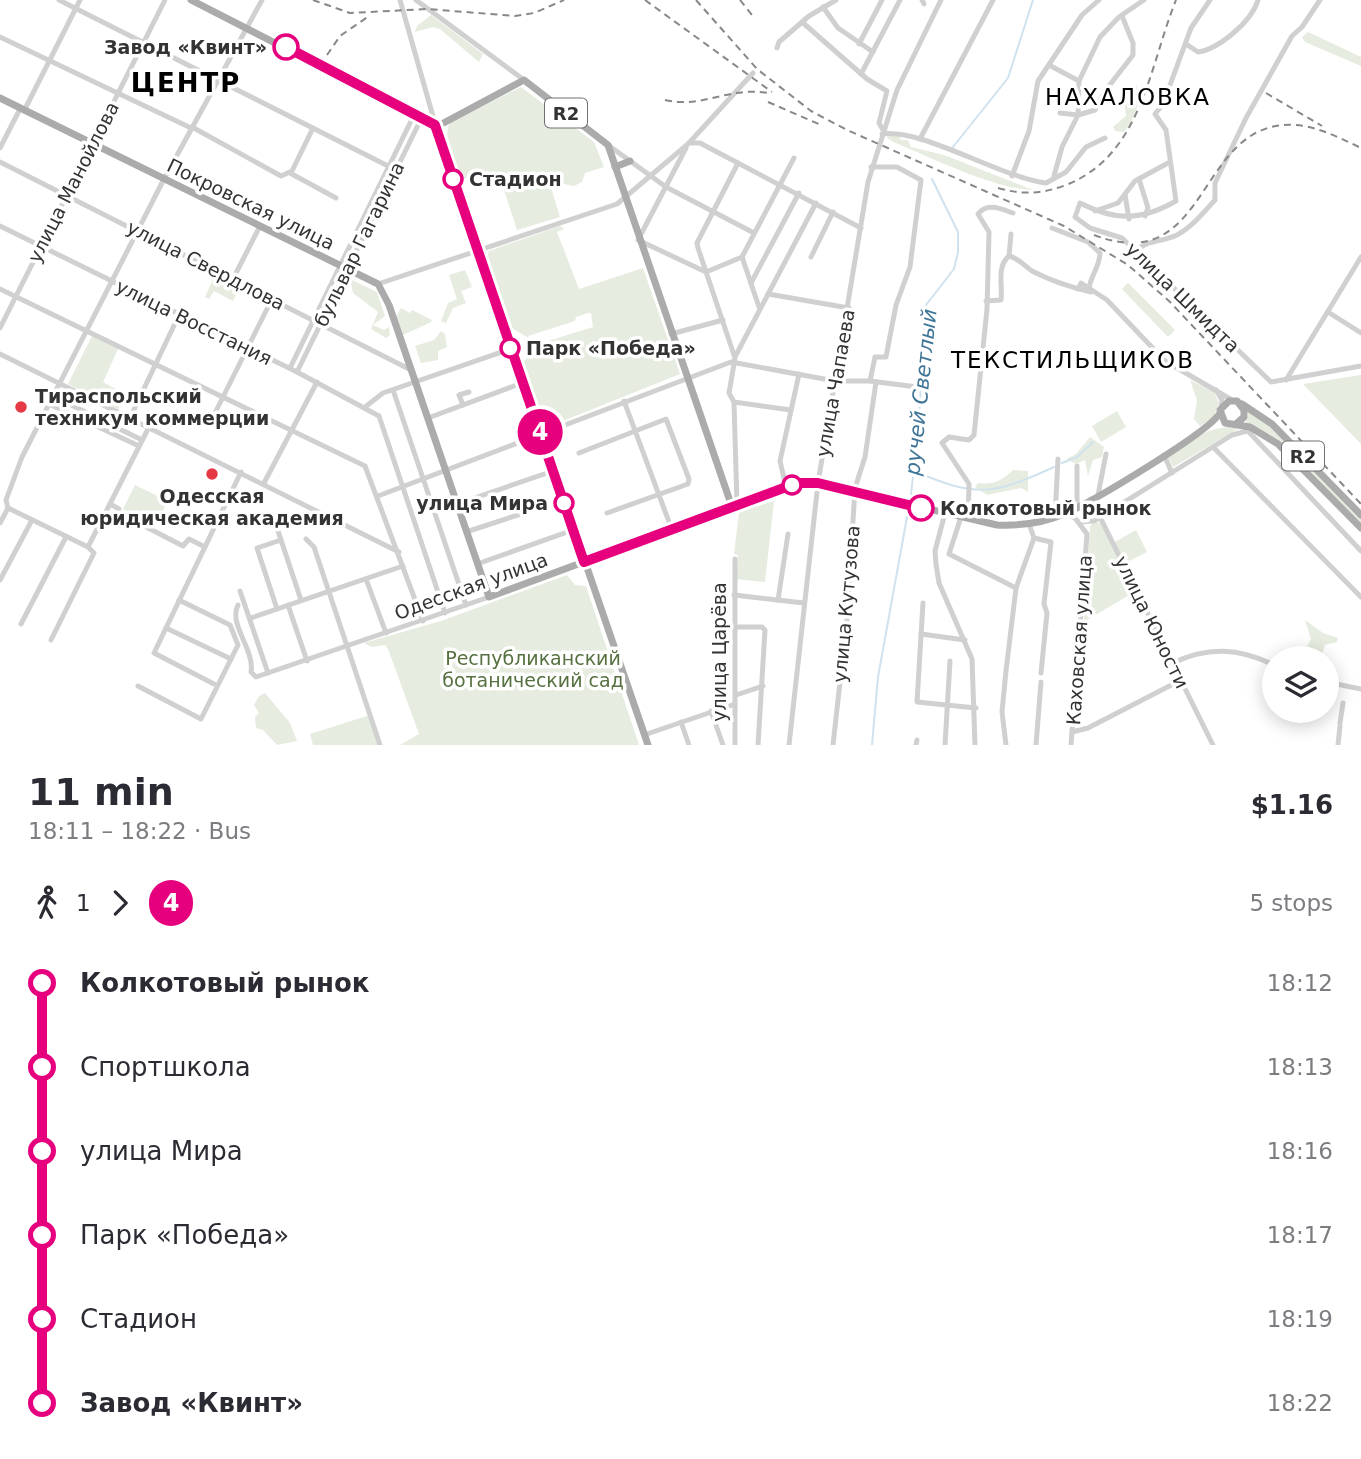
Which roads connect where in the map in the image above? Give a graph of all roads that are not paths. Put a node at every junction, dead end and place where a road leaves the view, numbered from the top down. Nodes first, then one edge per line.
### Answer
1 (60, 0) edge
2 (80, 0) edge
3 (165, 0) edge
4 (191, 0) edge
5 (262, 0) edge
6 (400, 0) edge
7 (416, 0) edge
8 (836, 0) edge
9 (882, 0) edge
10 (900, 0) edge
11 (941, 0) edge
12 (993, 0) edge
13 (1098, 0) edge
14 (1144, 0) edge
15 (1210, 0) edge
16 (1258, 0) edge
17 (1320, 0) edge
18 (76, 8) junction
19 (823, 8) junction
20 (1122, 16) junction
21 (802, 22) junction
22 (247, 27) junction
23 (0, 37) edge
24 (143, 42) junction
25 (859, 44) junction
26 (1186, 44) junction
27 (777, 48) dead end
28 (873, 52) junction
29 (50, 60) junction
30 (1049, 65) junction
31 (753, 73) dead end
32 (861, 74) junction
33 (218, 80) junction
34 (524, 80) junction
35 (1079, 81) junction
36 (118, 93) junction
37 (0, 100) edge
38 (20, 109) junction
39 (1060, 113) dead end
40 (418, 115) junction
41 (1078, 115) junction
42 (192, 127) junction
43 (436, 127) junction
44 (313, 128) junction
45 (883, 132) junction
46 (1105, 138) dead end
47 (920, 139) junction
48 (92, 144) junction
49 (688, 144) junction
50 (608, 145) junction
51 (0, 148) edge
52 (395, 154) junction
53 (402, 158) junction
54 (794, 158) dead end
55 (630, 161) junction
56 (0, 162) edge
57 (738, 163) junction
58 (1168, 163) junction
59 (389, 166) junction
60 (615, 167) junction
61 (871, 167) junction
62 (396, 170) junction
63 (290, 173) junction
64 (1012, 176) junction
65 (651, 177) junction
66 (164, 179) junction
67 (1052, 179) junction
68 (1139, 179) junction
69 (780, 184) junction
70 (666, 187) junction
71 (799, 193) junction
72 (66, 194) junction
73 (1125, 195) junction
74 (336, 198) dead end
75 (625, 198) junction
76 (816, 203) junction
77 (617, 204) junction
78 (628, 209) junction
79 (1095, 211) junction
80 (833, 212) junction
81 (713, 213) junction
82 (1013, 213) dead end
83 (1145, 216) junction
84 (1129, 219) junction
85 (0, 226) edge
86 (260, 226) junction
87 (860, 228) junction
88 (1052, 228) dead end
89 (138, 230) junction
90 (754, 233) junction
91 (1011, 234) dead end
92 (638, 240) junction
93 (40, 247) junction
94 (477, 251) junction
95 (1135, 253) junction
96 (1009, 256) junction
97 (742, 257) junction
98 (811, 257) dead end
99 (1361, 257) edge
100 (344, 267) junction
101 (706, 272) junction
102 (233, 279) junction
103 (111, 282) junction
104 (378, 284) junction
105 (751, 284) junction
106 (1089, 288) junction
107 (0, 289) edge
108 (1078, 289) junction
109 (768, 294) junction
110 (1098, 294) junction
111 (15, 297) junction
112 (272, 299) junction
113 (986, 301) junction
114 (760, 307) junction
115 (849, 308) junction
116 (1328, 312) junction
117 (179, 315) junction
118 (314, 320) junction
119 (723, 320) junction
120 (321, 323) junction
121 (0, 328) edge
122 (87, 331) junction
123 (1361, 332) edge
124 (671, 334) junction
125 (247, 347) junction
126 (510, 349) junction
127 (0, 354) edge
128 (735, 360) junction
129 (155, 363) junction
130 (1361, 366) edge
131 (290, 368) junction
132 (411, 370) junction
133 (297, 372) junction
134 (799, 374) junction
135 (686, 377) junction
136 (1286, 380) junction
137 (415, 381) junction
138 (835, 381) junction
139 (873, 381) junction
140 (317, 382) junction
141 (60, 383) junction
142 (514, 386) dead end
143 (917, 387) dead end
144 (1214, 388) junction
145 (393, 390) junction
146 (469, 392) dead end
147 (53, 396) junction
148 (223, 397) junction
149 (624, 401) junction
150 (734, 401) junction
151 (1236, 402) junction
152 (49, 404) junction
153 (463, 405) junction
154 (365, 407) junction
155 (791, 410) junction
156 (1220, 410) junction
157 (213, 417) dead end
158 (130, 418) junction
159 (428, 418) junction
160 (1239, 425) junction
161 (149, 427) junction
162 (292, 430) junction
163 (1203, 431) junction
164 (634, 432) junction
165 (540, 434) junction
166 (141, 443) junction
167 (1213, 447) junction
168 (579, 453) dead end
169 (1106, 454) dead end
170 (1164, 455) junction
171 (1058, 459) dead end
172 (1077, 466) dead end
173 (553, 471) junction
174 (241, 472) junction
175 (446, 472) junction
176 (1172, 473) junction
177 (423, 480) junction
178 (264, 483) junction
179 (818, 483) junction
180 (786, 487) junction
181 (402, 488) junction
182 (856, 492) junction
183 (378, 496) junction
184 (658, 496) junction
185 (1095, 497) junction
186 (110, 504) junction
187 (457, 504) junction
188 (734, 506) junction
189 (8, 508) junction
190 (1076, 508) junction
191 (527, 512) dead end
192 (607, 513) dead end
193 (945, 513) junction
194 (1065, 514) junction
195 (1361, 515) edge
196 (1055, 517) junction
197 (1100, 517) junction
198 (965, 518) junction
199 (32, 520) junction
200 (1078, 521) junction
201 (0, 523) edge
202 (1029, 524) junction
203 (1088, 524) junction
204 (1361, 528) edge
205 (573, 530) junction
206 (672, 530) junction
207 (278, 531) dead end
208 (466, 532) junction
209 (788, 534) dead end
210 (1087, 534) junction
211 (66, 537) junction
212 (1034, 538) junction
213 (306, 539) dead end
214 (281, 540) junction
215 (88, 547) junction
216 (205, 547) junction
217 (1361, 551) edge
218 (399, 552) junction
219 (735, 559) dead end
220 (584, 562) junction
221 (477, 564) junction
222 (404, 566) junction
223 (366, 579) junction
224 (0, 580) edge
225 (1016, 588) junction
226 (240, 591) dead end
227 (329, 591) junction
228 (734, 595) junction
229 (489, 597) junction
230 (1361, 597) edge
231 (180, 600) junction
232 (301, 600) junction
233 (778, 600) junction
234 (804, 603) junction
235 (923, 603) dead end
236 (238, 605) dead end
237 (288, 605) junction
238 (466, 605) junction
239 (277, 609) junction
240 (445, 613) junction
241 (251, 618) junction
242 (423, 621) junction
243 (22, 624) dead end
244 (735, 626) junction
245 (166, 628) junction
246 (386, 634) junction
247 (921, 634) junction
248 (51, 640) dead end
249 (965, 640) junction
250 (348, 648) junction
251 (231, 659) junction
252 (1262, 660) edge
253 (307, 661) junction
254 (950, 662) dead end
255 (1173, 663) junction
256 (268, 673) junction
257 (1041, 673) dead end
258 (1181, 680) junction
259 (1041, 682) dead end
260 (214, 684) dead end
261 (1339, 685) edge
262 (138, 686) dead end
263 (763, 686) junction
264 (1361, 689) edge
265 (736, 695) junction
266 (1343, 703) dead end
267 (735, 704) junction
268 (948, 705) junction
269 (976, 708) junction
270 (711, 711) junction
271 (681, 722) junction
272 (1072, 732) junction
273 (644, 735) junction
274 (380, 745) edge
275 (648, 745) edge
276 (689, 745) edge
277 (723, 745) edge
278 (736, 745) edge
279 (758, 745) edge
280 (789, 745) edge
281 (833, 745) edge
282 (945, 745) edge
283 (975, 745) edge
284 (1006, 745) edge
285 (1036, 745) edge
286 (1071, 745) edge
287 (1213, 745) edge
288 (1338, 745) edge

1 - 18 street
2 - 18 street
3 - 24 street, улица Манойлова
4 - 22 main road
5 - 22 street
6 - 43 street
7 - 34 street
8 - 19 street
9 - 25 street
10 - 28 street
11 - 45 street
12 - 47 street
13 - 30 street
14 - 20 street
15 - 26 street, улица Шмидта
16 - 26 street
17 - 95 street
18 - 24 street
18 - 29 street
19 - 21 street
19 - 25 street
20 - 35 street
20 - 41 street
21 - 27 street
21 - 32 street
22 - 33 street
22 - 40 main road
23 - 29 street
24 - 33 street
24 - 36 street, улица Манойлова
25 - 28 street
26 - 58 street, улица Шмидта
28 - 32 street
29 - 36 street
29 - 38 street
30 - 35 street
30 - 64 street
31 - 49 street
32 - 45 street
33 - 42 street
33 - 44 street
34 - 43 main road, R2
34 - 50 main road, R2
35 - 41 street
36 - 42 street
36 - 48 street, улица Манойлова
37 - 38 main road, Покровская улица
38 - 48 main road, Покровская улица
38 - 51 street
39 - 41 street
40 - 43 main road
40 - 52 street, бульвар Гагарина
40 - 53 street, бульвар Гагарина
41 - 67 street
42 - 63 street
42 - 66 street
43 - 94 main road
44 - 59 street
44 - 63 street
45 - 47 street
45 - 61 street, улица Чапаева
46 - 67 street
47 - 64 street
48 - 66 main road, Покровская улица
48 - 72 street, улица Манойлова
49 - 57 street
49 - 65 street
49 - 70 street
50 - 55 street
50 - 60 main road, R2
52 - 53 street
52 - 59 street, бульвар Гагарина
53 - 62 street, бульвар Гагарина
54 - 69 street
55 - 60 main road
55 - 65 street
56 - 72 street, улица Свердлова
57 - 69 street
57 - 81 street
58 - 68 street
58 - 83 street, улица Шмидта
59 - 62 street
59 - 100 street, бульвар Гагарина
60 - 75 main road, R2
61 - 87 street, улица Чапаева
61 - 139 street, улица Кутузова
62 - 100 street, бульвар Гагарина
63 - 74 street
64 - 67 street
65 - 70 street
65 - 75 street
66 - 86 main road, Покровская улица
66 - 89 street
68 - 73 street
68 - 83 street
69 - 71 street
69 - 90 street
70 - 81 street
70 - 92 street
71 - 76 street
71 - 105 street
72 - 89 street, улица Свердлова
72 - 93 street, улица Манойлова
73 - 79 street
73 - 84 street
75 - 77 street
75 - 78 main road, R2
76 - 80 street
76 - 109 street
77 - 78 street
77 - 94 street
78 - 92 main road, R2
79 - 84 street, улица Шмидта
79 - 95 street, улица Шмидта
80 - 87 street
80 - 98 street
81 - 90 street
81 - 101 street
82 - 113 street
83 - 84 street, улица Шмидта
85 - 93 street, улица Восстания
86 - 100 main road, Покровская улица
86 - 102 street
87 - 115 street, улица Чапаева
88 - 106 street
89 - 102 street, улица Свердлова
89 - 103 street
90 - 97 street
91 - 96 street
92 - 101 street
92 - 124 main road, R2
93 - 103 street, улица Восстания
93 - 111 street, улица Манойлова
94 - 104 street
94 - 126 main road
95 - 136 street, улица Шмидта
96 - 108 street
96 - 113 street
97 - 101 street
97 - 105 street
99 - 116 street
100 - 104 main road, Покровская улица
100 - 118 street, бульвар Гагарина
100 - 120 street, бульвар Гагарина
101 - 119 street
102 - 112 street, улица Свердлова
103 - 117 street, улица Восстания
103 - 122 street
104 - 132 main road
105 - 114 street
106 - 108 street
106 - 110 street
107 - 111 street
108 - 110 street
109 - 114 street
109 - 115 street
110 - 144 street
111 - 121 street, улица Манойлова
111 - 122 street
112 - 118 street, улица Свердлова
112 - 125 street
113 - 198 street
114 - 128 street
115 - 138 street, улица Чапаева
116 - 123 street
116 - 136 street
117 - 125 street, улица Восстания
117 - 129 street
118 - 120 street, улица Свердлова
118 - 131 street, бульвар Гагарина
119 - 124 street
119 - 128 street
120 - 132 street, улица Свердлова
120 - 133 street, бульвар Гагарина
122 - 129 street
122 - 141 street
124 - 135 main road, R2
125 - 131 street, улица Восстания
125 - 148 street
126 - 137 street
126 - 165 main road
127 - 141 street
128 - 134 street
128 - 135 street
128 - 150 street
129 - 148 street
129 - 158 street
130 - 136 street
131 - 133 street, улица Восстания
132 - 137 main road
133 - 140 street, улица Восстания
134 - 138 street
134 - 155 street
135 - 149 street
135 - 188 main road, R2
137 - 145 street
137 - 159 main road
138 - 139 street
138 - 179 street, улица Чапаева
139 - 143 street
139 - 182 street, улица Кутузова
140 - 154 street, улица Восстания
140 - 162 street
141 - 147 street
141 - 158 street
142 - 153 street
144 - 151 street
144 - 156 street
145 - 154 street
145 - 177 street
146 - 153 street
147 - 152 street
147 - 166 street
148 - 157 street
148 - 162 street
149 - 164 street
149 - 165 street
150 - 155 street
150 - 188 street
151 - 156 main road
151 - 160 main road
151 - 195 main road, R2
152 - 166 street
152 - 189 street
153 - 159 street
154 - 181 street, улица Восстания
155 - 180 street
156 - 160 main road, R2
156 - 163 main road
158 - 161 street
159 - 175 main road
160 - 163 main road
160 - 167 street
160 - 204 main road, R2
160 - 217 street
161 - 166 street
161 - 174 street
162 - 178 street
162 - 183 street
163 - 170 main road, Одесская улица
164 - 168 street
164 - 184 street
164 - 184 street
165 - 173 main road
165 - 175 street
166 - 186 street
167 - 176 street
167 - 230 street
169 - 185 street
170 - 176 street
170 - 185 main road, Одесская улица
171 - 196 street
172 - 190 street
173 - 187 street
173 - 205 main road
174 - 178 street
174 - 216 street
175 - 177 street
175 - 187 main road
176 - 197 street
177 - 181 street
177 - 238 street
178 - 218 street
179 - 180 main road, Одесская улица
179 - 182 main road, Одесская улица
179 - 234 street, улица Чапаева
180 - 188 main road, Одесская улица
181 - 183 street
181 - 240 street
182 - 193 main road, Одесская улица
182 - 281 street, улица Кутузова
183 - 218 street
184 - 192 street
184 - 206 street
185 - 190 main road, Одесская улица
185 - 197 street, улица Юности
186 - 215 street
186 - 216 street
187 - 208 main road
188 - 206 main road, Одесская улица
189 - 199 street
189 - 201 street
190 - 194 main road, Одесская улица
190 - 200 street
191 - 208 street
193 - 198 main road, Одесская улица
193 - 249 street
194 - 196 main road, Одесская улица
194 - 200 street
196 - 202 main road, Одесская улица
197 - 203 street
197 - 255 street, улица Юности
198 - 202 main road, Одесская улица
198 - 225 street
199 - 211 street
199 - 224 street
200 - 203 street
200 - 210 street, Каховская улица
202 - 212 street
203 - 210 street, Каховская улица
205 - 220 main road
205 - 221 street
206 - 220 main road, Одесская улица
207 - 214 street
208 - 221 main road
209 - 233 street
210 - 272 street, Каховская улица
211 - 215 street
211 - 243 street
212 - 225 street
212 - 257 street
213 - 227 street
214 - 232 street
214 - 239 street
215 - 248 street
216 - 231 street
218 - 222 street
219 - 228 street, улица Царёва
220 - 229 main road, Одесская улица
220 - 273 main road
221 - 229 main road
222 - 223 street
222 - 242 street
223 - 227 street
223 - 246 street
225 - 284 street
226 - 241 street
227 - 232 street
227 - 250 street
228 - 233 street
228 - 244 street, улица Царёва
229 - 238 street, Одесская улица
231 - 245 street
231 - 251 street
232 - 237 street
233 - 234 street
234 - 280 street, улица Чапаева
235 - 247 street
236 - 256 street, Одесская улица
237 - 239 street
237 - 253 street
238 - 240 street, Одесская улица
239 - 241 street
240 - 242 street, Одесская улица
241 - 256 street
242 - 246 street, Одесская улица
244 - 263 street
244 - 265 street, улица Царёва
245 - 251 street
245 - 260 street
246 - 250 street, Одесская улица
247 - 249 street
247 - 268 street
249 - 269 street
250 - 253 street, Одесская улица
250 - 274 street
251 - 262 street
252 - 255 street
253 - 256 street, Одесская улица
254 - 268 street
255 - 258 street, улица Юности
258 - 272 street
258 - 287 street, улица Юности
259 - 285 street
261 - 264 street
263 - 265 street
263 - 279 street
265 - 267 street, улица Царёва
266 - 288 street
267 - 270 street
267 - 278 street, улица Царёва
268 - 269 street
268 - 282 street
269 - 283 street
270 - 271 street
270 - 277 street
271 - 273 street
271 - 276 street
272 - 286 street, Каховская улица
273 - 275 main road

